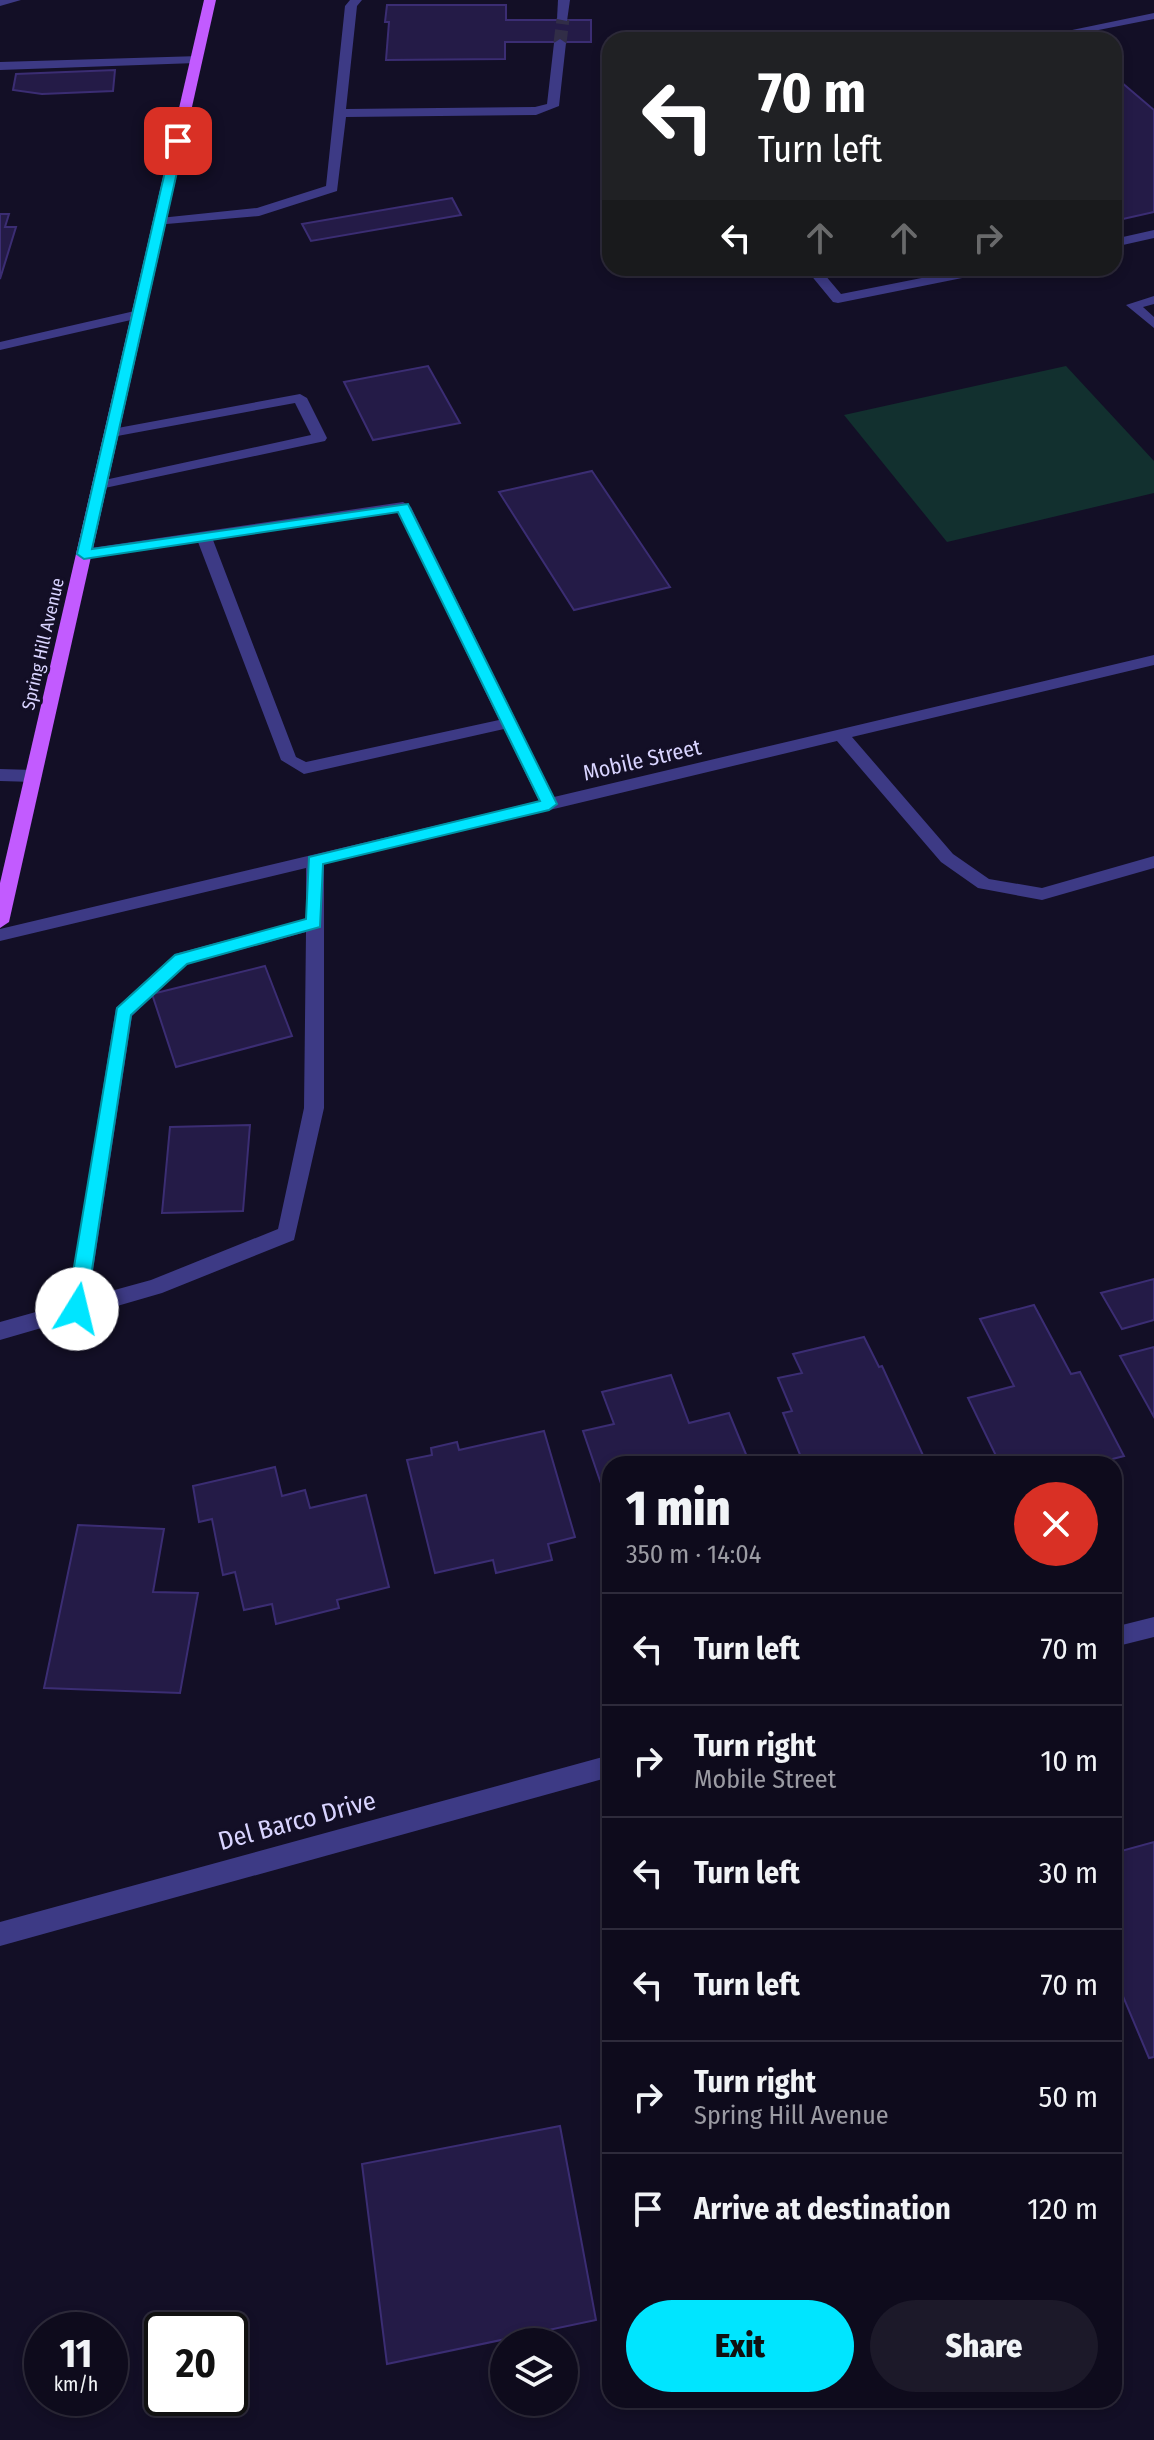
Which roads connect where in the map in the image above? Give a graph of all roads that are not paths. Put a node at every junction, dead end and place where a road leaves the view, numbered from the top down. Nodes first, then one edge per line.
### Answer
1 (15, 0) edge
2 (210, 0) edge
3 (356, 0) edge
4 (564, 0) edge
5 (1143, 0) edge
6 (0, 3) edge
7 (1154, 9) edge
8 (1154, 16) edge
9 (563, 19) tunnel mouth
10 (1071, 32) edge
11 (560, 43) tunnel mouth
12 (196, 59) junction
13 (0, 66) edge
14 (340, 113) junction
15 (160, 222) junction
16 (1154, 234) edge
17 (1122, 241) edge
18 (819, 276) edge
19 (941, 276) edge
20 (1154, 300) edge
21 (139, 314) junction
22 (1154, 324) edge
23 (0, 346) edge
24 (112, 433) junction
25 (100, 485) junction
26 (204, 537) junction
27 (84, 554) junction
28 (1154, 660) edge
29 (509, 723) junction
30 (841, 735) junction
31 (0, 775) edge
32 (34, 776) junction
33 (549, 804) junction
34 (315, 860) junction
35 (1154, 862) edge
36 (0, 922) edge
37 (315, 923) junction
38 (0, 935) edge
39 (77, 1309) junction
40 (0, 1331) edge
41 (1154, 1627) edge
42 (1122, 1635) edge
43 (602, 1768) edge
44 (0, 1934) edge

1 - 6 street
2 - 12 main road, Spring Hill Avenue
3 - 14 street
4 - 9 street
5 - 7 street
8 - 10 street
11 - 14 street
12 - 13 street
12 - 15 main road, Spring Hill Avenue
14 - 15 street
15 - 21 main road, Spring Hill Avenue
16 - 17 street
18 - 19 street
20 - 22 street
21 - 23 street
21 - 24 main road, Spring Hill Avenue
24 - 25 main road, Spring Hill Avenue
24 - 25 street
25 - 27 main road, Spring Hill Avenue
26 - 27 street
26 - 29 street
26 - 29 street
27 - 32 main road, Spring Hill Avenue
28 - 30 street, Mobile Street
29 - 33 street
30 - 33 street, Mobile Street
30 - 35 street
31 - 32 street
32 - 36 main road, Spring Hill Avenue
33 - 34 street, Mobile Street
34 - 37 street
34 - 38 street, Mobile Street
37 - 39 street
37 - 39 street
39 - 40 street
41 - 42 street
43 - 44 street, Del Barco Drive

